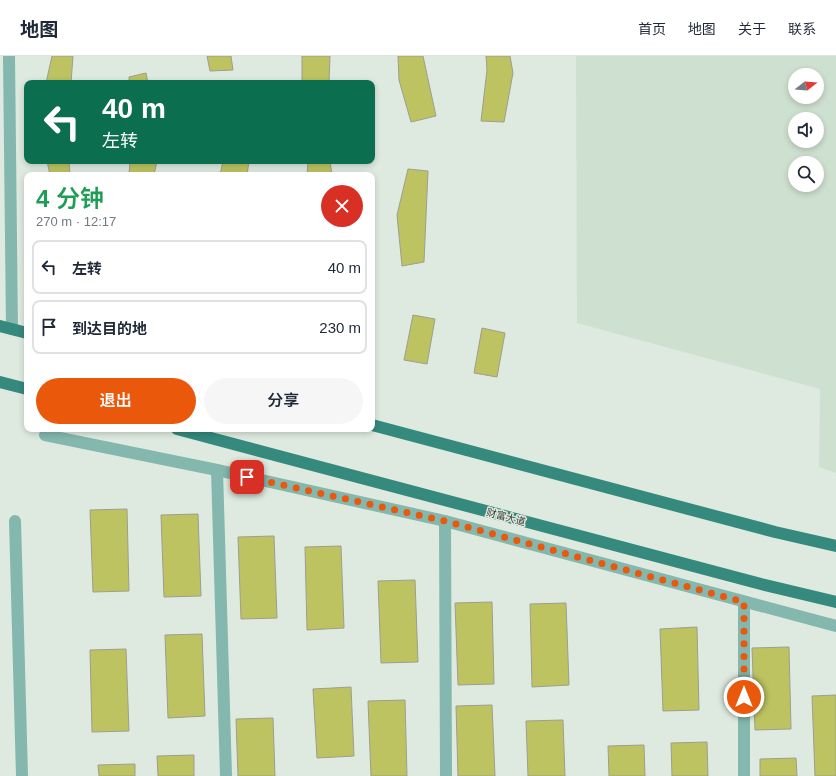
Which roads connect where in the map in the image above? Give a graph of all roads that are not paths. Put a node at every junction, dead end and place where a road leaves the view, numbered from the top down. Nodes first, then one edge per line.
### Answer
1 (9, 56) edge
2 (0, 326) edge
3 (12, 329) junction
4 (24, 332) edge
5 (0, 382) edge
6 (24, 388) edge
7 (375, 426) edge
8 (188, 432) edge
9 (45, 435) dead end
10 (217, 470) junction
11 (15, 521) dead end
12 (445, 521) junction
13 (836, 546) edge
14 (744, 602) junction
15 (836, 602) edge
16 (836, 626) edge
17 (22, 776) edge
18 (226, 776) edge
19 (446, 776) edge
20 (744, 776) edge

1 - 3 street
2 - 3 main road
3 - 4 main road
5 - 6 main road
7 - 13 main road
8 - 15 main road, 财富大道
9 - 10 street
10 - 12 street
10 - 18 street
11 - 17 street
12 - 14 street
12 - 19 street
14 - 16 street
14 - 20 street

